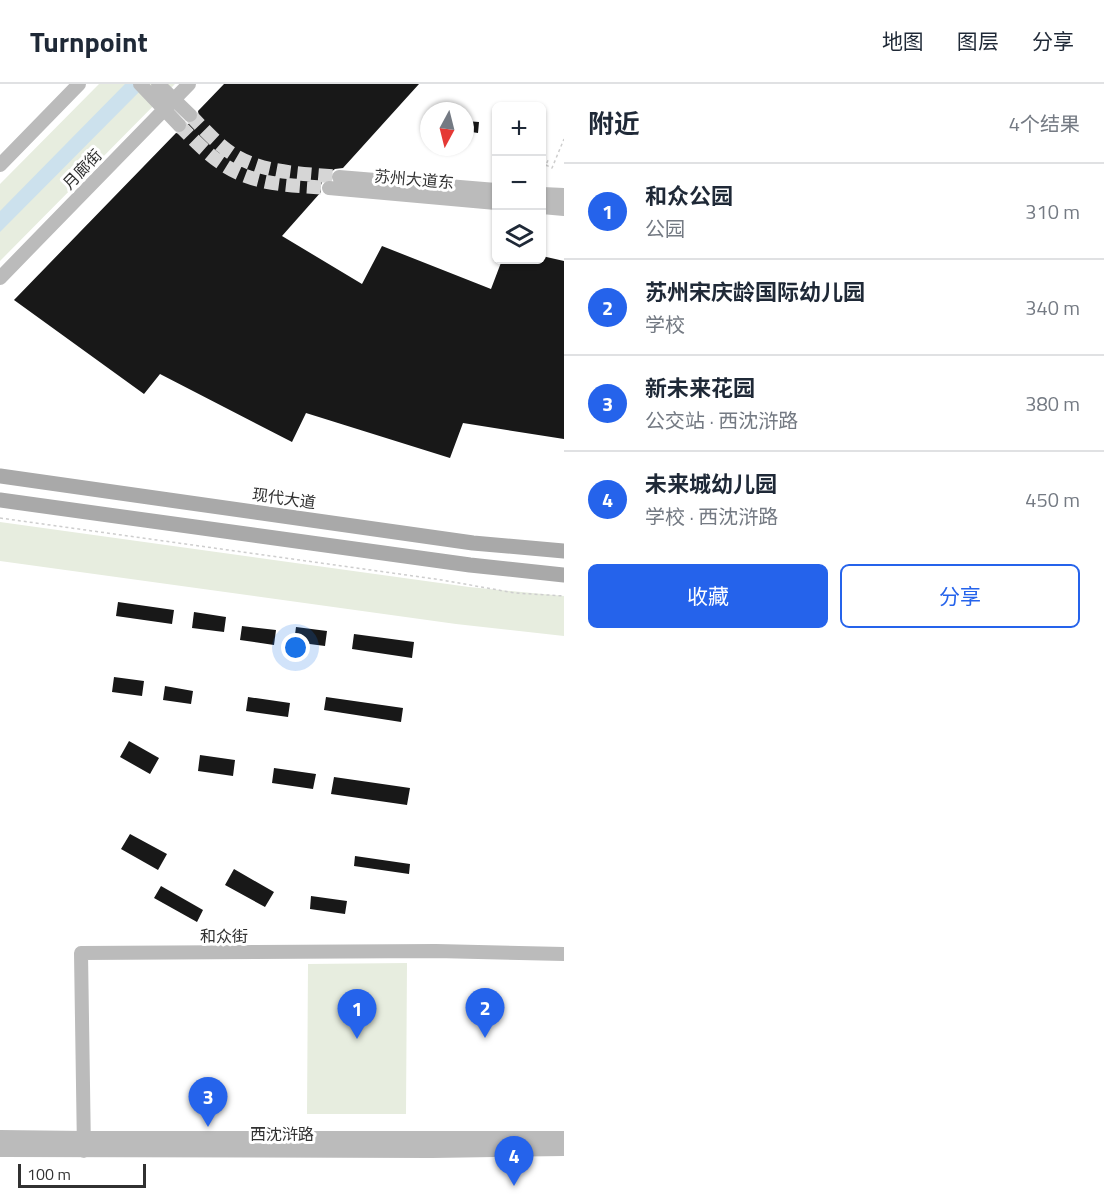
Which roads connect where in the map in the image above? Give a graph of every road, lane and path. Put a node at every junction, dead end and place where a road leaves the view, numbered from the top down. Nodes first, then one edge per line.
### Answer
1 (79, 84) edge
2 (140, 84) edge
3 (189, 84) edge
4 (158, 90) edge
5 (169, 105) junction
6 (190, 115) tunnel mouth
7 (179, 125) tunnel mouth
8 (564, 140) edge
9 (549, 158) dead end
10 (0, 165) edge
11 (546, 165) joint
12 (339, 177) tunnel mouth
13 (329, 189) tunnel mouth
14 (492, 190) edge
15 (546, 194) edge
16 (564, 195) edge
17 (492, 203) edge
18 (546, 207) edge
19 (564, 209) edge
20 (0, 278) edge
21 (0, 476) edge
22 (0, 500) edge
23 (0, 518) edge
24 (564, 551) edge
25 (564, 575) edge
26 (564, 596) edge
27 (564, 954) edge
28 (0, 1137) edge
29 (564, 1138) edge
30 (84, 1144) junction
31 (564, 1149) edge
32 (0, 1150) edge

1 - 10 main road
2 - 4 main road
3 - 5 main road, 月廊街
4 - 5 main road
5 - 6 main road
5 - 7 main road
5 - 20 main road, 月廊街
8 - 11 path
9 - 11 path
12 - 14 main road, 苏州大道东
13 - 17 main road, 苏州大道东
15 - 16 main road
18 - 19 main road
21 - 24 main road, 现代大道
22 - 25 main road
23 - 26 path
27 - 30 main road, 和众街
28 - 30 main road, 西沈浒路
29 - 30 main road, 西沈浒路
30 - 31 main road, 西沈浒路
30 - 32 main road, 西沈浒路

